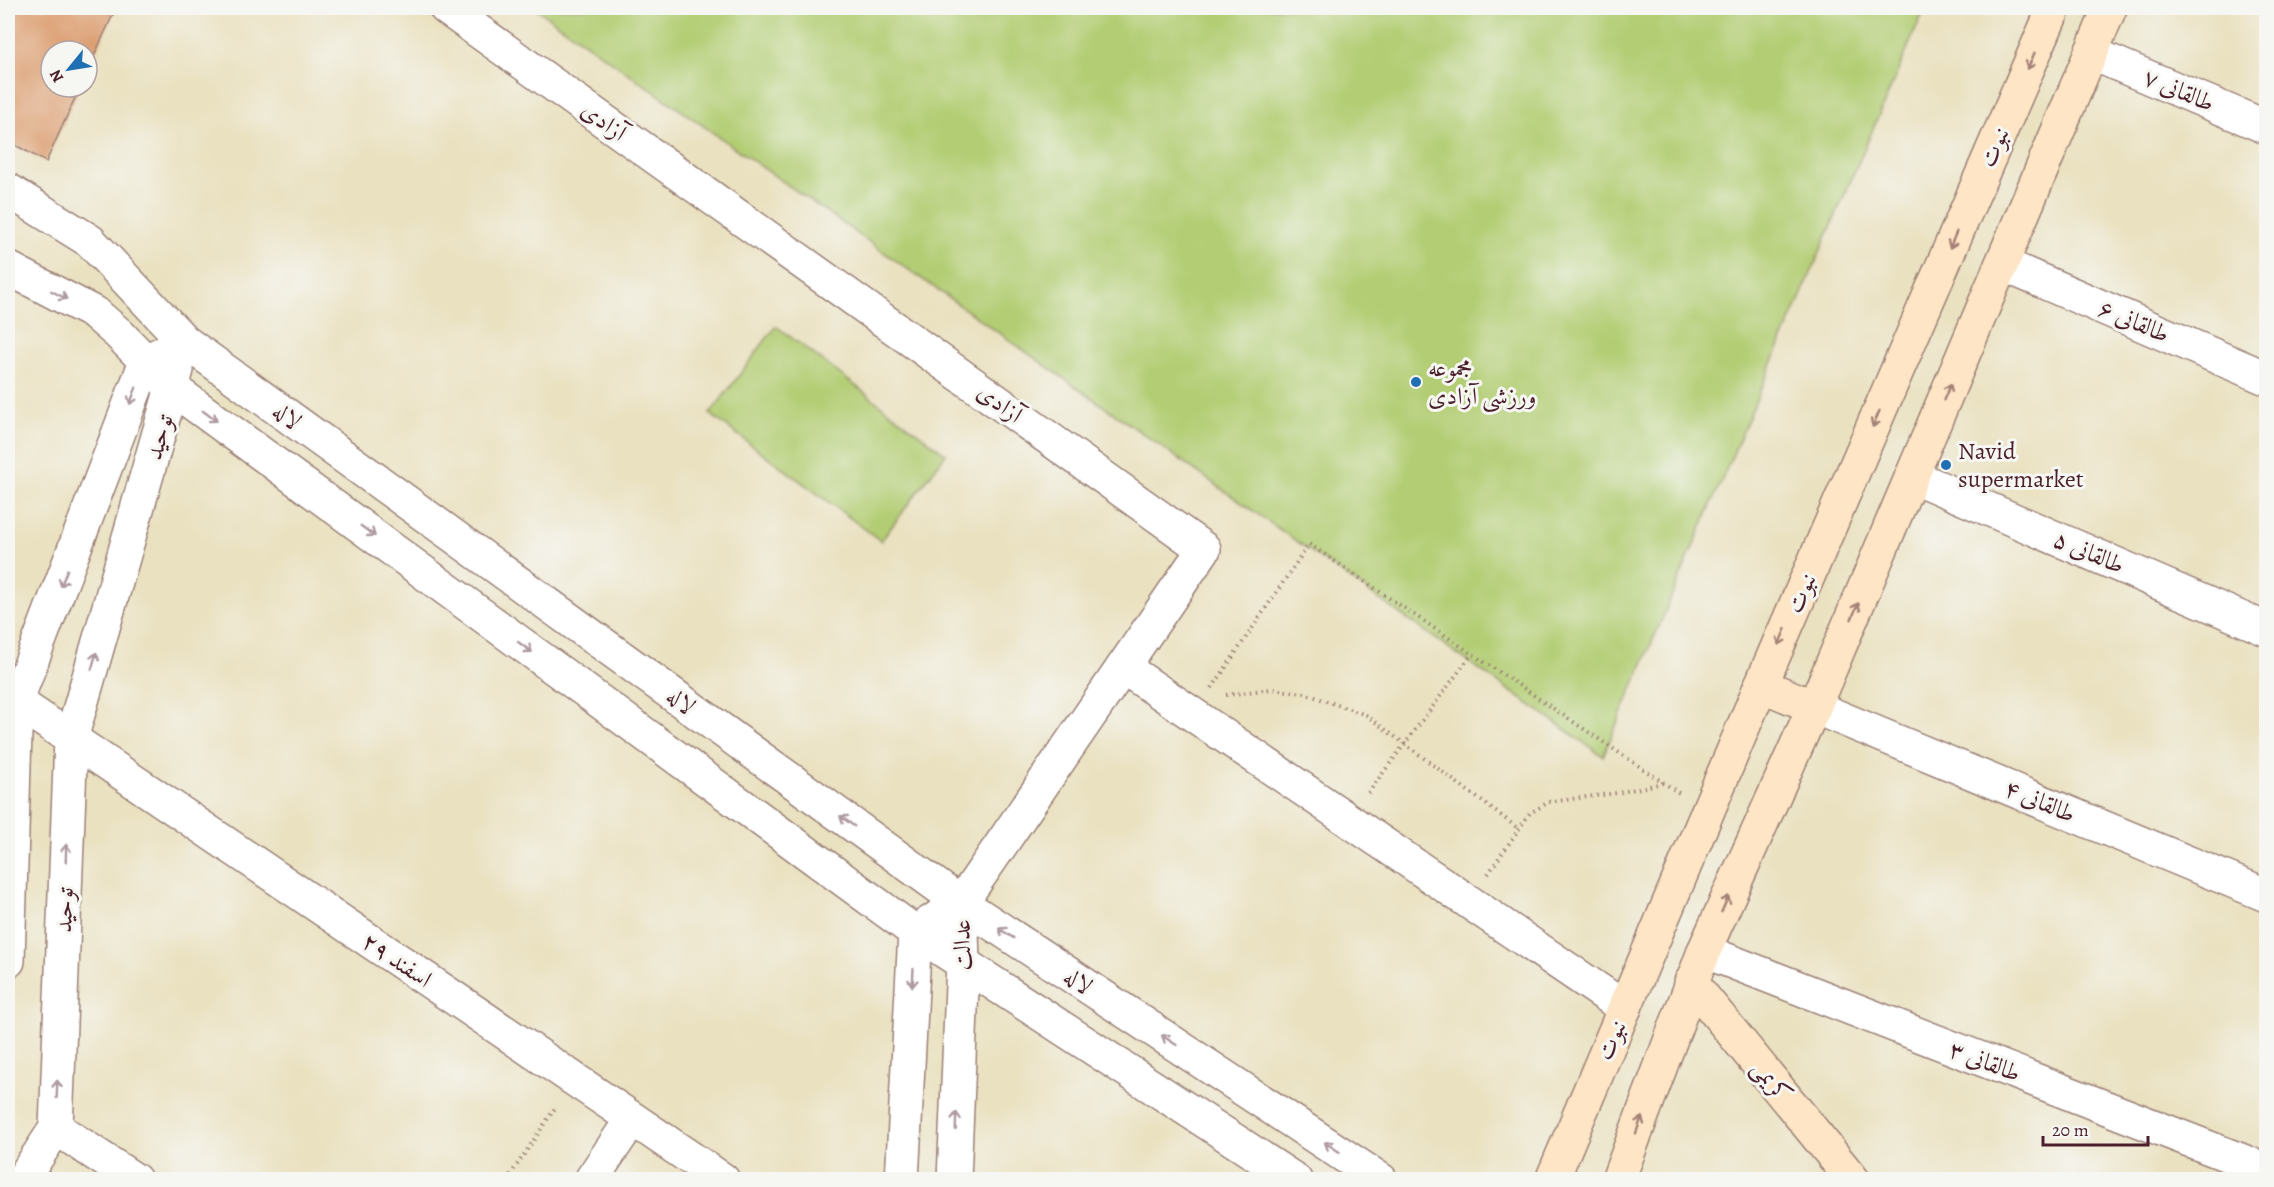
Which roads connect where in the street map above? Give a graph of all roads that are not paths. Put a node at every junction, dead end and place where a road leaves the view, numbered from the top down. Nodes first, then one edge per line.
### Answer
1 (446, 8) edge
2 (2054, 8) edge
3 (2110, 8) edge
4 (2091, 53) junction
5 (2266, 127) edge
6 (8, 190) edge
7 (2002, 264) junction
8 (8, 268) edge
9 (184, 341) junction
10 (146, 362) junction
11 (2266, 378) edge
12 (173, 389) junction
13 (1912, 476) junction
14 (2266, 629) edge
15 (1123, 667) junction
16 (1761, 685) junction
17 (12, 699) edge
18 (1814, 707) junction
19 (71, 739) junction
20 (2266, 895) edge
21 (961, 903) junction
22 (915, 932) junction
23 (1704, 951) junction
24 (8, 961) edge
25 (963, 962) junction
26 (1691, 982) junction
27 (1624, 1008) junction
28 (632, 1119) junction
29 (56, 1128) junction
30 (2266, 1170) edge
31 (1623, 1176) edge
32 (22, 1179) edge
33 (135, 1179) edge
34 (591, 1179) edge
35 (723, 1179) edge
36 (902, 1179) edge
37 (954, 1179) edge
38 (1295, 1179) edge
39 (1381, 1179) edge
40 (1552, 1179) edge
41 (1852, 1179) edge

1 - 15 street, آزادی
2 -> 16 street, نبوت
3 - 4 street
4 - 5 street, طالقانی ۷
4 - 7 street
6 - 9 street, لاله
7 - 11 street, طالقانی ۶
13 -> 7 street
8 -> 10 street, لاله
9 - 10 street
9 - 12 street, توحید
21 -> 9 street, لاله
10 - 12 street, لاله
10 -> 17 street, توحید
19 -> 12 street, توحید
12 -> 22 street, لاله
13 - 14 street, طالقانی ۵
18 -> 13 street
15 - 21 street, آزادی
15 - 27 street
16 - 18 street
16 - 27 street, نبوت
17 - 19 street, ۲۹ اسفند
17 - 24 street, توحید
18 - 20 street, طالقانی ۴
23 -> 18 street
19 - 28 street, ۲۹ اسفند
29 -> 19 street, توحید
21 - 22 street, عدالت
21 - 25 street, عدالت
39 -> 21 street, لاله
22 - 25 street, لاله
22 -> 36 street, عدالت
23 - 26 street
23 - 30 street, طالقانی ۳
37 -> 25 street, عدالت
25 - 38 street, لاله
31 -> 26 street
26 - 41 street, کریمی
27 - 40 street, نبوت
28 - 34 street
28 - 35 street, ۲۹ اسفند
29 - 32 street
29 - 33 street

